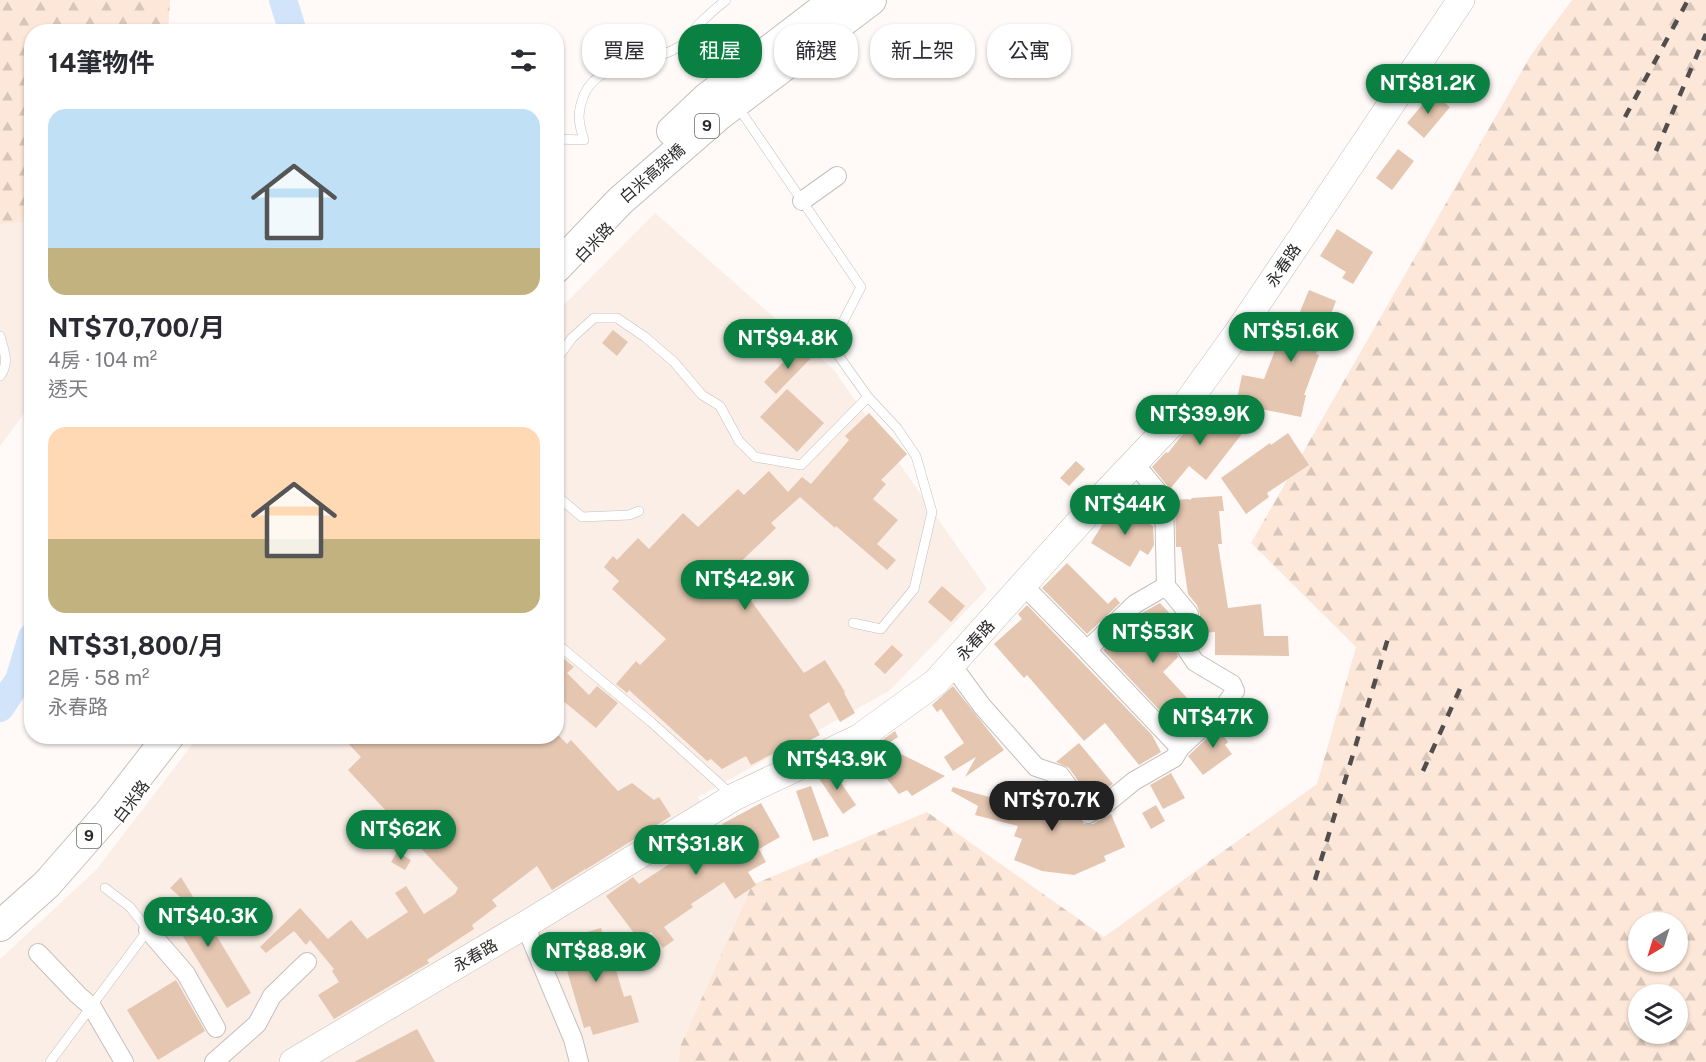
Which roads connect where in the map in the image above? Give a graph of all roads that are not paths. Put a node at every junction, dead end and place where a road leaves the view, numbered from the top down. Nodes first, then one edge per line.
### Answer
1 (726, 0) edge
2 (835, 0) edge
3 (871, 0) edge
4 (883, 0) edge
5 (1461, 0) edge
6 (740, 110) junction
7 (564, 139) edge
8 (837, 176) dead end
9 (802, 201) junction
10 (564, 235) edge
11 (564, 260) edge
12 (564, 272) edge
13 (0, 336) edge
14 (564, 349) edge
15 (0, 376) edge
16 (868, 397) junction
17 (1134, 463) junction
18 (564, 502) edge
19 (639, 511) dead end
20 (1024, 586) junction
21 (1166, 586) junction
22 (853, 623) dead end
23 (564, 650) edge
24 (1088, 650) junction
25 (952, 665) junction
26 (143, 744) edge
27 (163, 744) edge
28 (175, 744) edge
29 (1180, 748) junction
30 (734, 797) junction
31 (105, 888) dead end
32 (0, 900) edge
33 (525, 925) junction
34 (0, 926) edge
35 (148, 930) junction
36 (0, 938) edge
37 (38, 953) dead end
38 (307, 962) dead end
39 (92, 1007) junction
40 (216, 1028) dead end
41 (50, 1062) edge
42 (124, 1062) edge
43 (214, 1062) edge
44 (292, 1062) edge
45 (579, 1062) edge

1 - 7 lane
2 - 10 main road, 白米高架橋 / 9
3 - 11 main road, 白米高架橋 / 9
4 - 6 street, 白米路
5 - 17 street, 永春路
6 - 9 lane
6 - 12 street, 白米路
8 - 9 street
9 - 16 lane
13 - 15 lane
14 - 16 lane
16 - 22 lane
17 - 20 street, 永春路
17 - 21 street
18 - 19 lane
20 - 24 street
20 - 25 street, 永春路
21 - 24 street
21 - 29 street
23 - 30 lane
24 - 29 street
25 - 29 street
25 - 30 street, 永春路
26 - 32 main road, 9
27 - 34 main road, 9
28 - 36 street, 白米路
30 - 33 street, 永春路
31 - 35 lane
33 - 44 street, 永春路
33 - 45 street
35 - 39 lane
35 - 40 street
37 - 39 street
38 - 43 street
39 - 41 lane
39 - 42 street

